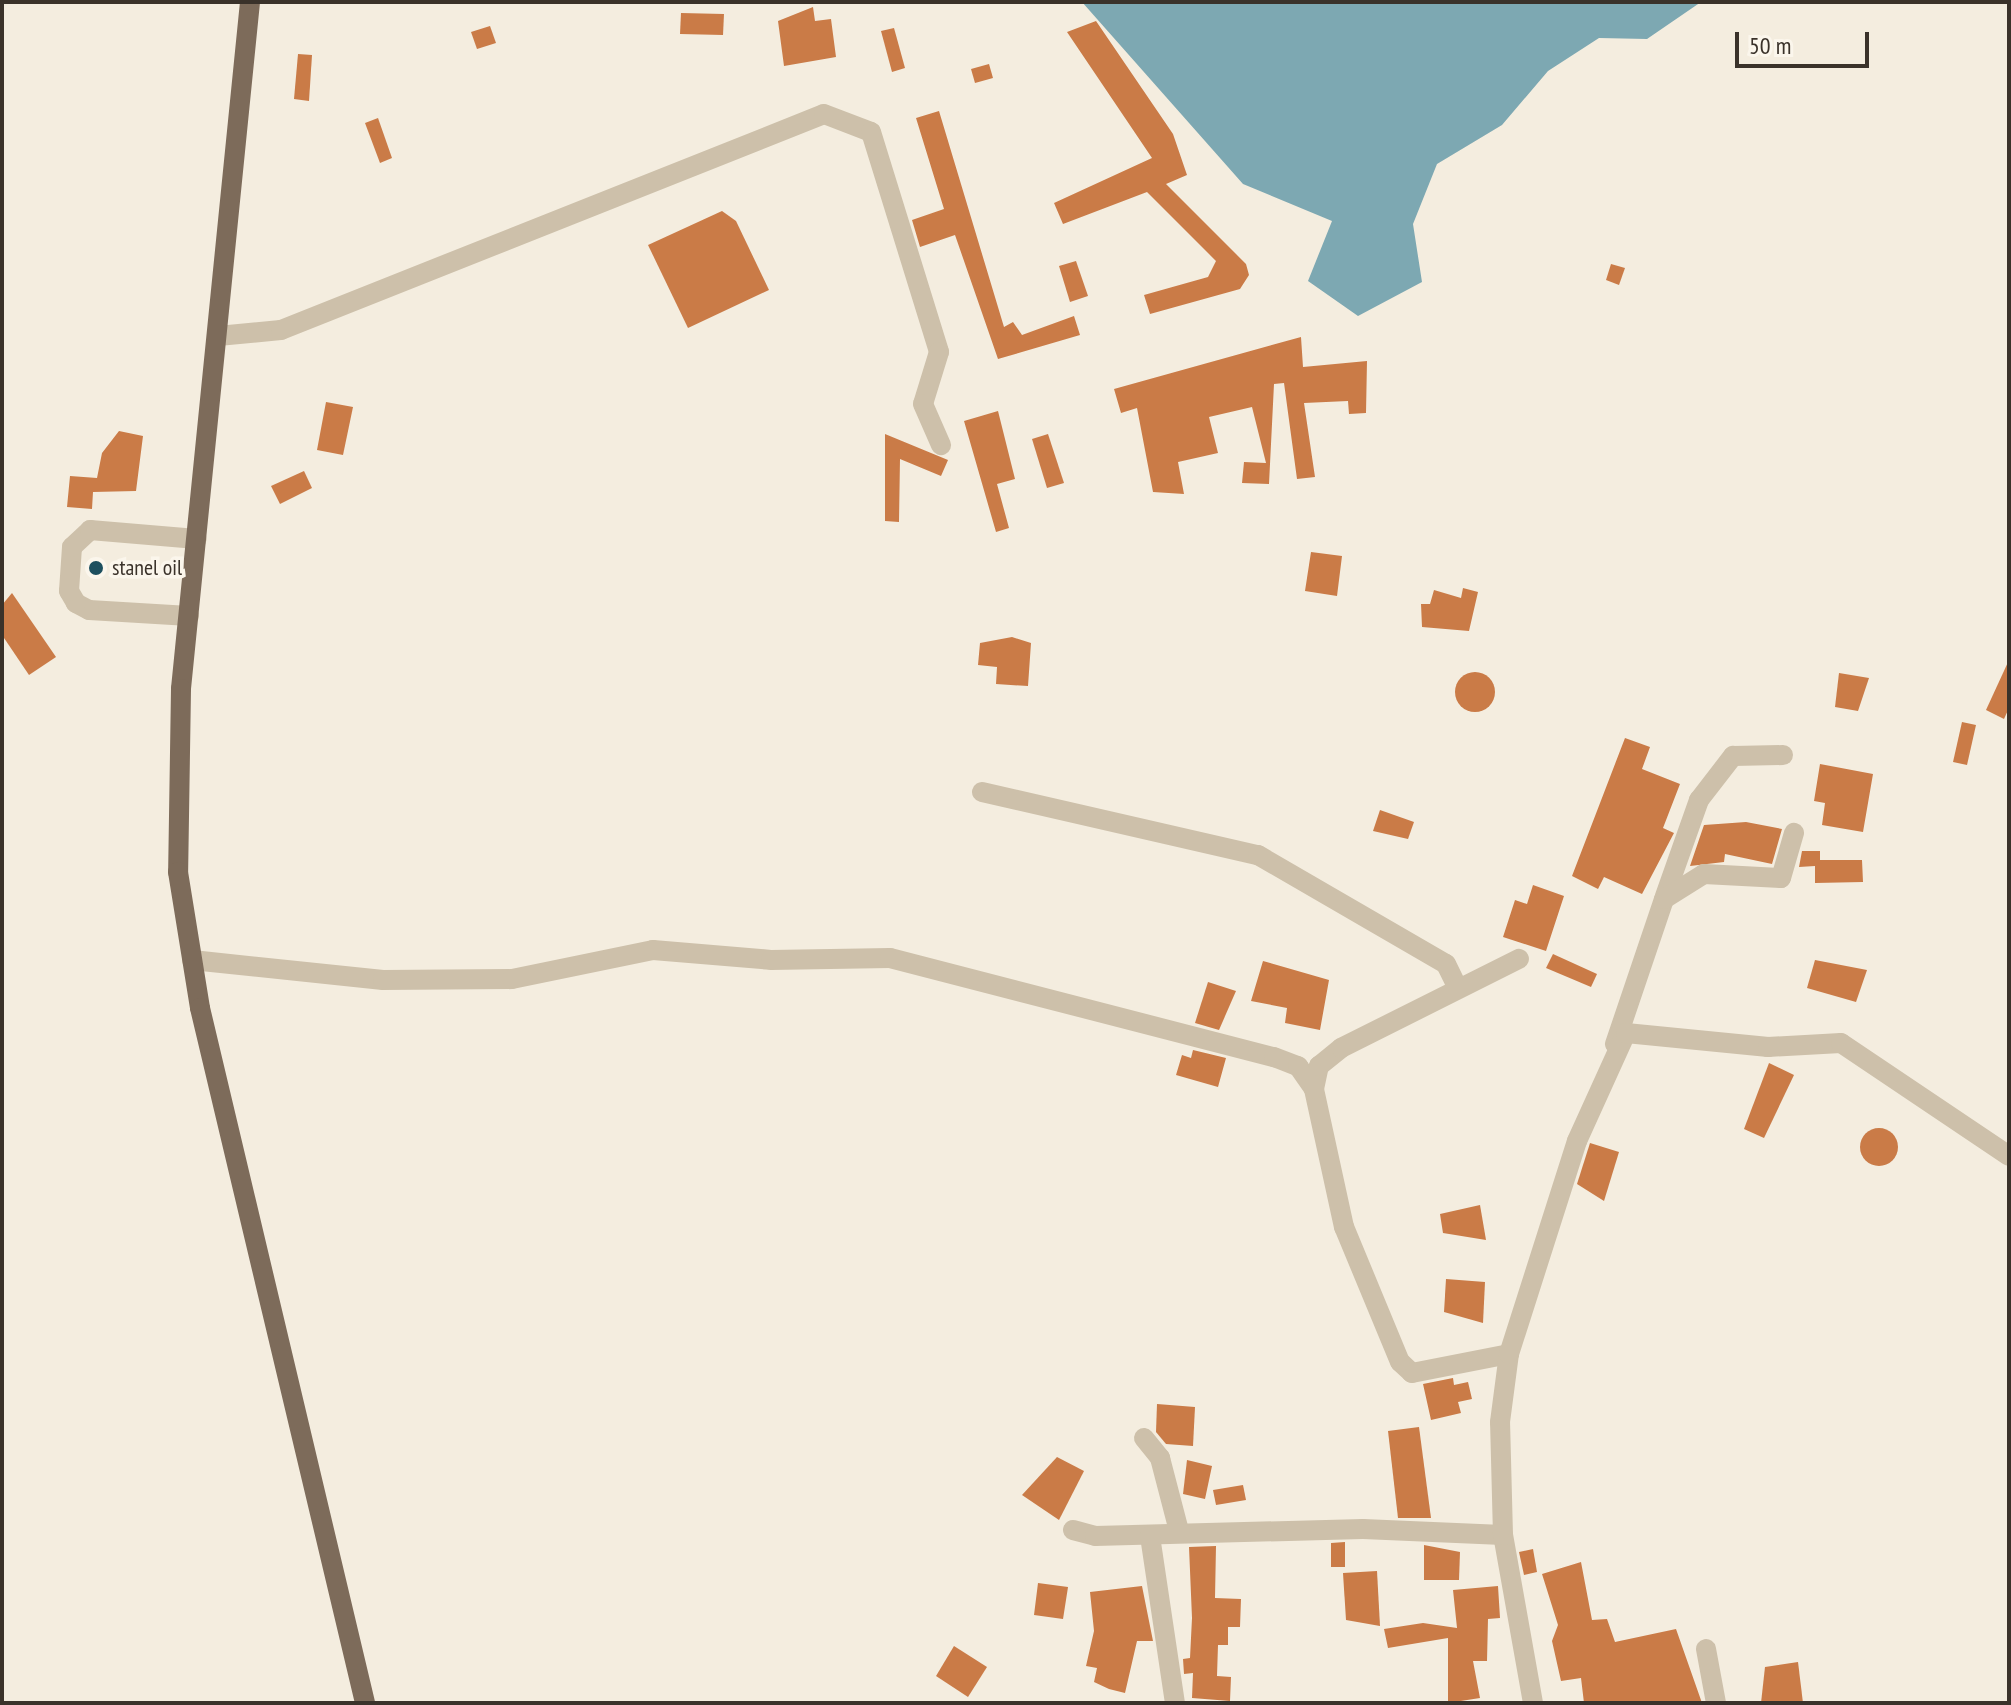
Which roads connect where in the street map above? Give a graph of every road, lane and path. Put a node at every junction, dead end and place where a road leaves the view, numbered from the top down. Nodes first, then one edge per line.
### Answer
1 (250, 2) edge
2 (218, 336) junction
3 (941, 445) dead end
4 (197, 539) junction
5 (189, 616) junction
6 (1783, 755) dead end
7 (982, 792) dead end
8 (1794, 833) dead end
9 (1664, 899) junction
10 (1519, 959) dead end
11 (192, 960) junction
12 (1457, 987) junction
13 (1614, 1048) junction
14 (1314, 1089) junction
15 (2009, 1156) edge
16 (1509, 1354) junction
17 (1144, 1438) dead end
18 (1073, 1530) dead end
19 (1179, 1531) junction
20 (1503, 1535) junction
21 (1150, 1536) junction
22 (1706, 1649) dead end
23 (365, 1703) edge
24 (1175, 1703) edge
25 (1533, 1703) edge
26 (1716, 1703) edge

1 - 2 main road
2 - 3 street
2 - 4 main road
4 - 5 main road
4 - 5 street
5 - 11 main road
6 - 9 street
7 - 12 street
8 - 9 street
9 - 13 street
10 - 12 street
11 - 14 street
11 - 23 main road
12 - 14 street
13 - 15 street
13 - 16 street
14 - 16 street
16 - 20 street
17 - 19 street
18 - 21 street
19 - 20 street
19 - 21 street
20 - 25 street
21 - 24 street
22 - 26 street

